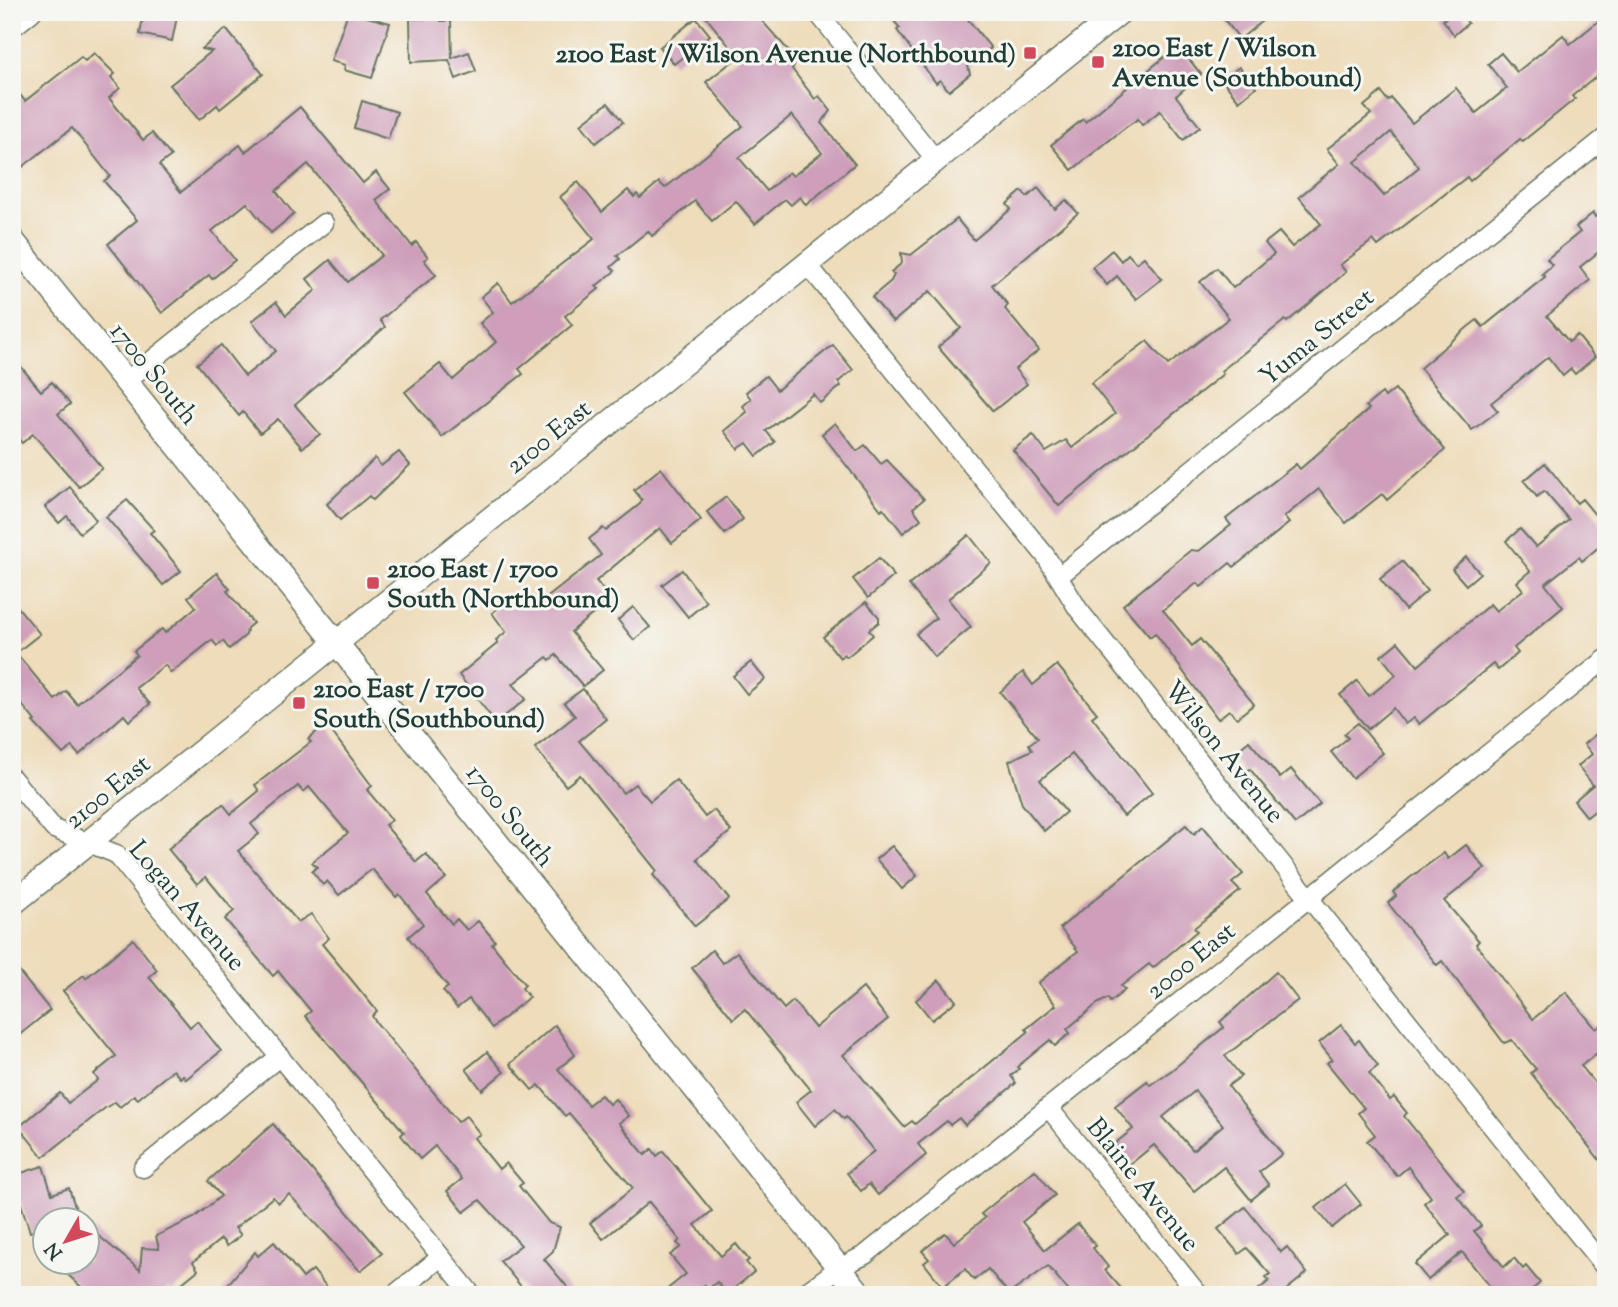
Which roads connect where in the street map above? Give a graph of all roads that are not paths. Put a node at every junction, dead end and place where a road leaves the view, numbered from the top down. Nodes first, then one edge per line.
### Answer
1 (32, 12) edge
2 (817, 12) edge
3 (1120, 12) edge
4 (12, 28) edge
5 (1606, 136) edge
6 (936, 160) junction
7 (324, 223) dead end
8 (12, 240) edge
9 (807, 264) junction
10 (126, 381) junction
11 (1059, 576) junction
12 (337, 644) junction
13 (1606, 659) edge
14 (12, 778) edge
15 (86, 844) junction
16 (1309, 898) junction
17 (12, 904) edge
18 (280, 1056) junction
19 (1048, 1107) junction
20 (143, 1168) dead end
21 (441, 1256) junction
22 (839, 1268) junction
23 (1606, 1269) edge
24 (394, 1295) edge
25 (472, 1295) edge
26 (802, 1295) edge
27 (861, 1295) edge
28 (1199, 1295) edge

1 - 4 street
2 - 6 street
3 - 6 street, 2100 East
5 - 11 street, Yuma Street
6 - 9 street, 2100 East
7 - 10 street
8 - 10 street, 1700 South
9 - 11 street, Wilson Avenue
9 - 12 street, 2100 East
10 - 12 street, 1700 South
11 - 16 street, Wilson Avenue
12 - 15 street, 2100 East
12 - 22 street, 1700 South
13 - 16 street, 2000 East
14 - 15 street, Logan Avenue
15 - 17 street, 2100 East
15 - 18 street, Logan Avenue
16 - 19 street, 2000 East
16 - 23 street, Wilson Avenue
18 - 20 street
18 - 21 street, Logan Avenue
19 - 22 street, 2000 East
19 - 28 street, Blaine Avenue
21 - 24 street
21 - 25 street, Logan Avenue
22 - 26 street, 2000 East
22 - 27 street, 1700 South

